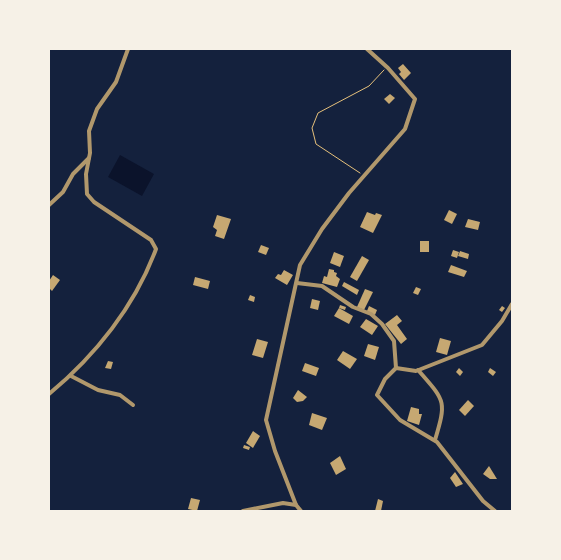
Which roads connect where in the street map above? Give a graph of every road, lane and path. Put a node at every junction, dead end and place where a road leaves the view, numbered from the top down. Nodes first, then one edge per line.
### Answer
1 (128, 49) edge
2 (367, 49) edge
3 (387, 67) junction
4 (89, 158) junction
5 (365, 177) junction
6 (49, 205) edge
7 (297, 283) junction
8 (512, 304) edge
9 (396, 368) junction
10 (418, 370) junction
11 (71, 376) junction
12 (49, 394) edge
13 (133, 405) dead end
14 (435, 440) junction
15 (296, 505) junction
16 (243, 511) edge
17 (301, 511) edge
18 (495, 511) edge

1 - 4 street
2 - 3 street
3 - 5 street
3 - 5 path
4 - 6 street
4 - 11 street
5 - 7 street
7 - 9 street
7 - 15 street
8 - 10 street
9 - 10 street
9 - 14 street
10 - 14 street
11 - 12 street
11 - 13 street
14 - 18 street
15 - 16 street
15 - 17 street

